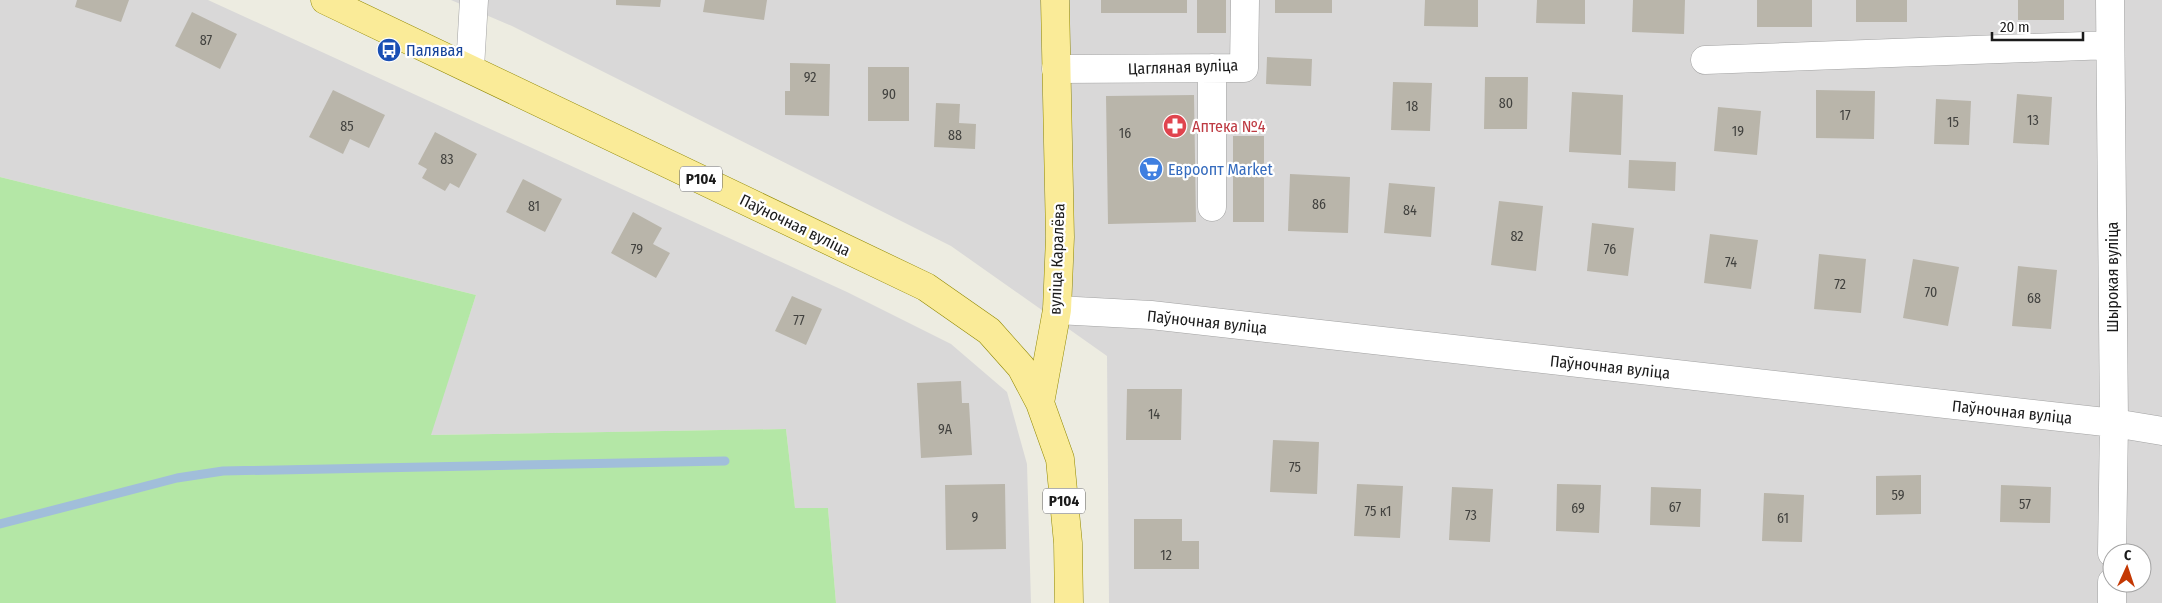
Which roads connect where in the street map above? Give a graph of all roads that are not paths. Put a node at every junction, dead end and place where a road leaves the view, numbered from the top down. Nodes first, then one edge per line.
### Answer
1 (325, 0) edge
2 (474, 0) edge
3 (1055, 0) edge
4 (1245, 0) edge
5 (2110, 0) edge
6 (2110, 45) junction
7 (1705, 60) dead end
8 (470, 68) junction
9 (1212, 68) junction
10 (1056, 70) junction
11 (1212, 207) dead end
12 (1057, 310) junction
13 (1040, 404) junction
14 (2114, 424) junction
15 (2162, 431) edge
16 (2112, 543) edge
17 (1069, 603) edge

1 - 8 main road, Паўночная вуліца / Р104
2 - 8 street
3 - 10 main road, вуліца Каралёва
4 - 9 street, Цагляная вуліца
5 - 6 street, Шырокая вуліца
6 - 7 street
6 - 14 street, Шырокая вуліца
8 - 13 main road, Паўночная вуліца / Р104
9 - 10 street, Цагляная вуліца
9 - 11 street
10 - 12 main road, вуліца Каралёва
12 - 13 main road, вуліца Каралёва
12 - 14 street, Паўночная вуліца
13 - 17 main road, Р104
14 - 15 street, Паўночная вуліца
14 - 16 street, Шырокая вуліца

